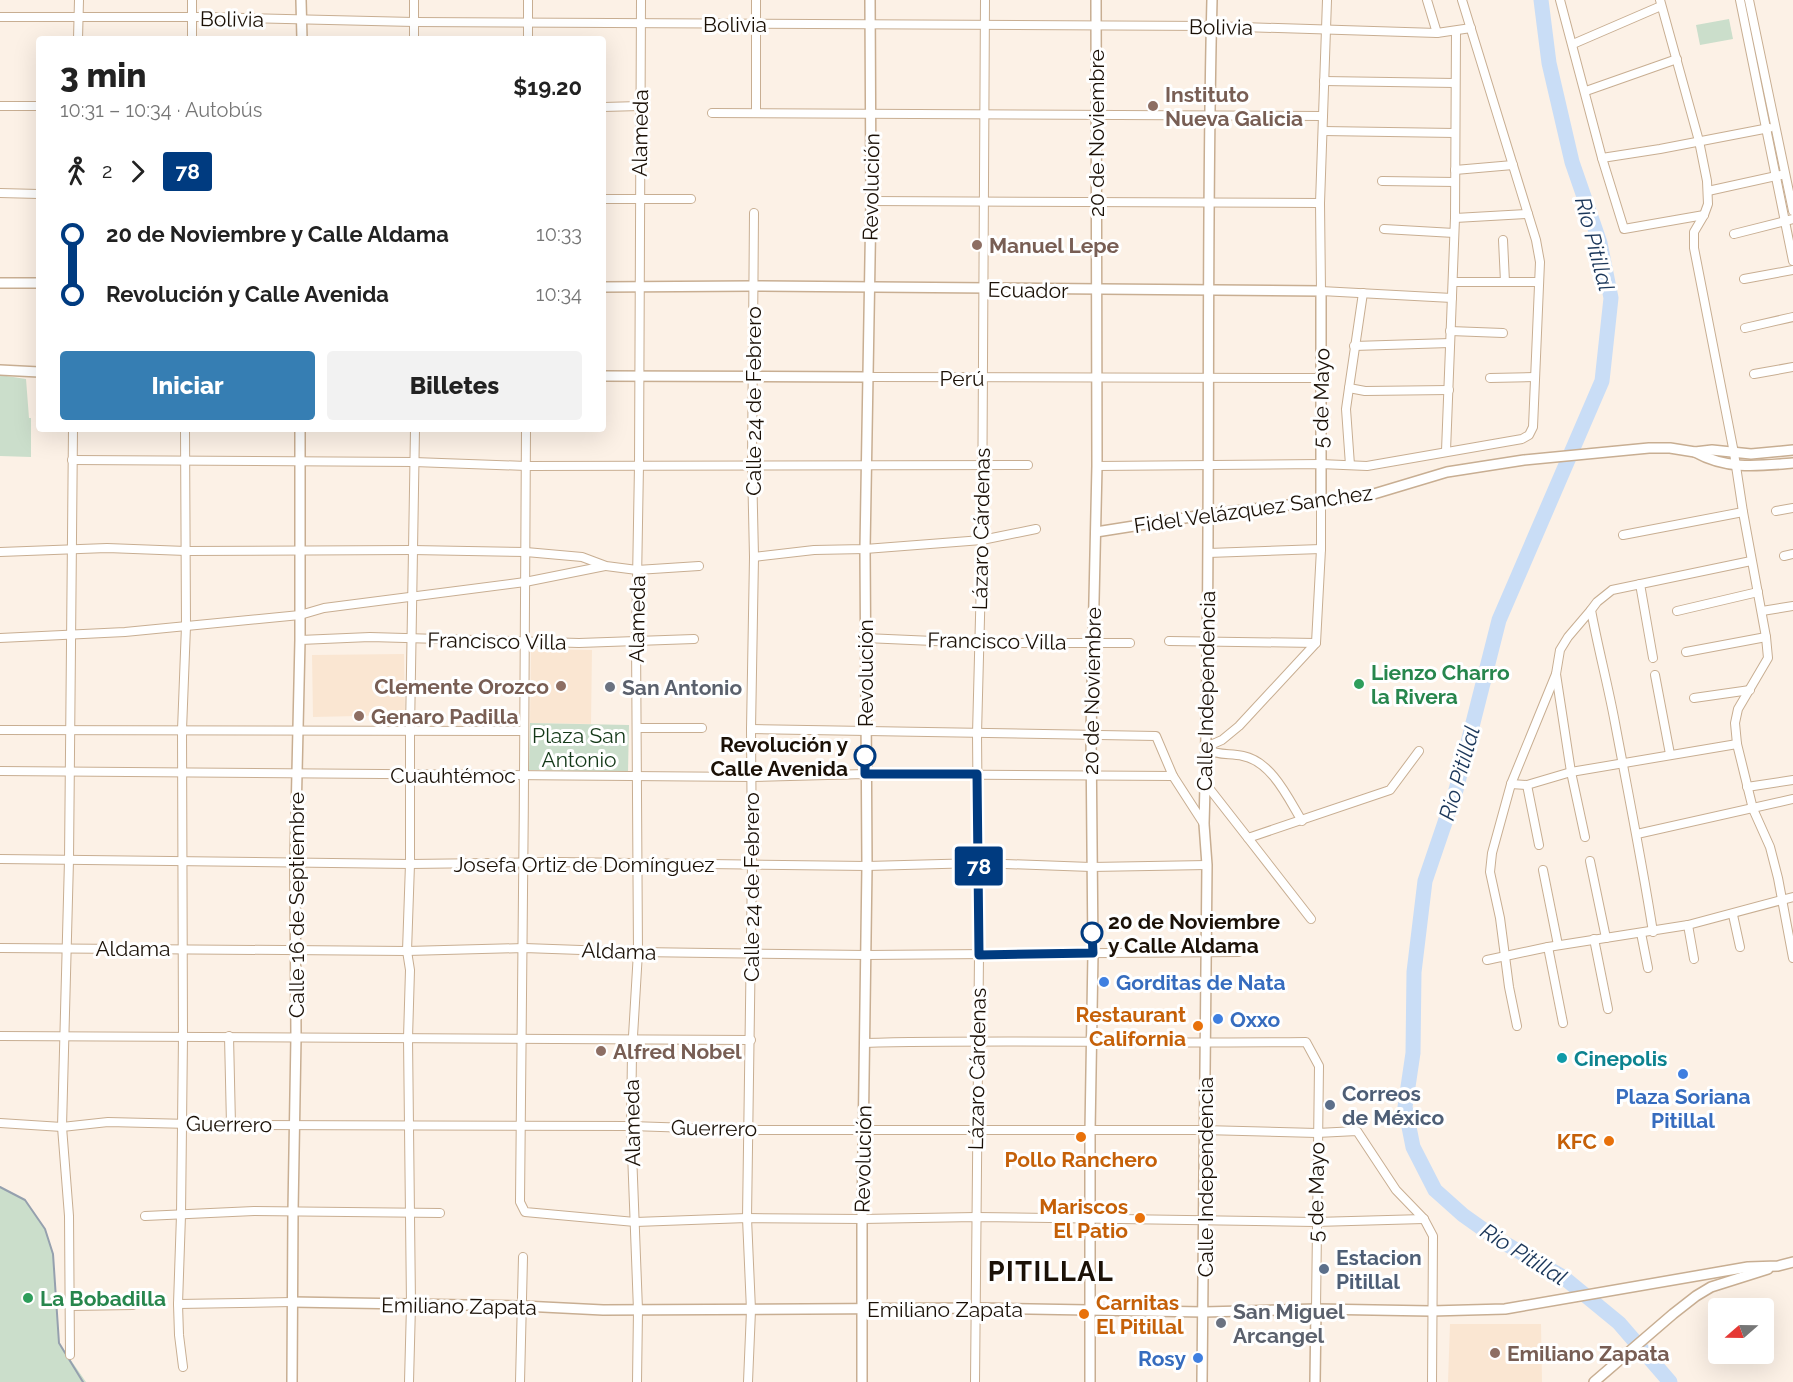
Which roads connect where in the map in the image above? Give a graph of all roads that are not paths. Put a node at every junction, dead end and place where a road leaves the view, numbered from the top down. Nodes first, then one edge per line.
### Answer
1 (79, 0) edge
2 (192, 0) edge
3 (301, 0) edge
4 (414, 0) edge
5 (528, 0) edge
6 (641, 0) edge
7 (756, 0) edge
8 (870, 0) edge
9 (985, 0) edge
10 (1096, 0) edge
11 (1212, 0) edge
12 (1327, 0) edge
13 (1426, 0) edge
14 (1462, 0) edge
15 (1560, 0) edge
16 (1740, 0) edge
17 (1749, 0) edge
18 (1660, 3) edge
19 (0, 17) edge
20 (79, 18) junction
21 (192, 18) junction
22 (302, 21) junction
23 (414, 22) junction
24 (528, 23) junction
25 (640, 23) junction
26 (756, 24) junction
27 (870, 25) junction
28 (984, 26) junction
29 (1096, 26) junction
30 (1211, 26) junction
31 (1471, 28) junction
32 (1325, 30) junction
33 (1456, 31) junction
34 (1437, 33) junction
35 (78, 36) edge
36 (192, 36) edge
37 (302, 36) edge
38 (414, 36) edge
39 (528, 36) edge
40 (1573, 44) junction
41 (1677, 59) junction
42 (1324, 81) junction
43 (1455, 82) junction
44 (1586, 91) junction
45 (0, 106) edge
46 (36, 106) edge
47 (640, 106) junction
48 (606, 107) edge
49 (756, 112) junction
50 (712, 113) dead end
51 (871, 114) junction
52 (983, 115) junction
53 (1095, 115) junction
54 (1210, 115) junction
55 (1323, 116) junction
56 (1775, 126) junction
57 (1766, 128) junction
58 (1323, 131) junction
59 (1455, 133) junction
60 (1699, 141) junction
61 (1602, 158) junction
62 (1513, 165) junction
63 (1455, 170) junction
64 (1785, 175) junction
65 (1776, 176) junction
66 (1382, 181) dead end
67 (1455, 182) junction
68 (1708, 191) junction
69 (0, 193) edge
70 (36, 194) edge
71 (606, 199) edge
72 (639, 199) junction
73 (691, 199) dead end
74 (871, 201) junction
75 (983, 202) junction
76 (1209, 202) junction
77 (1096, 203) junction
78 (1320, 203) junction
79 (1793, 211) edge
80 (754, 213) dead end
81 (1528, 214) junction
82 (1704, 215) junction
83 (1455, 218) junction
84 (1789, 220) edge
85 (1384, 229) dead end
86 (1454, 233) junction
87 (1734, 234) dead end
88 (1503, 240) dead end
89 (1793, 261) edge
90 (1793, 270) edge
91 (1744, 279) dead end
92 (0, 282) edge
93 (1453, 282) junction
94 (1505, 282) junction
95 (1538, 282) junction
96 (36, 284) edge
97 (753, 286) junction
98 (606, 287) edge
99 (639, 287) junction
100 (869, 287) junction
101 (983, 289) junction
102 (1098, 291) junction
103 (1321, 291) junction
104 (1210, 292) junction
105 (1363, 293) junction
106 (1452, 298) junction
107 (1793, 317) edge
108 (1745, 328) dead end
109 (1450, 332) junction
110 (1503, 333) dead end
111 (1450, 344) junction
112 (1354, 346) junction
113 (1793, 367) edge
114 (0, 370) edge
115 (36, 372) edge
116 (1754, 374) dead end
117 (753, 375) junction
118 (606, 376) edge
119 (639, 376) junction
120 (868, 377) junction
121 (1535, 377) junction
122 (982, 378) junction
123 (1097, 378) junction
124 (1322, 378) junction
125 (1490, 378) dead end
126 (1208, 379) junction
127 (1349, 388) junction
128 (1449, 390) junction
129 (73, 432) edge
130 (186, 432) edge
131 (300, 432) edge
132 (415, 432) edge
133 (526, 432) edge
134 (1793, 450) edge
135 (1446, 451) junction
136 (1695, 452) junction
137 (1734, 453) junction
138 (72, 460) junction
139 (186, 460) junction
140 (300, 462) junction
141 (414, 462) junction
142 (1793, 463) edge
143 (867, 464) junction
144 (982, 464) junction
145 (1320, 464) junction
146 (639, 465) junction
147 (752, 465) junction
148 (1028, 465) dead end
149 (1350, 465) junction
150 (526, 466) junction
151 (1097, 466) junction
152 (1210, 467) junction
153 (1736, 467) junction
154 (1321, 501) junction
155 (1793, 508) edge
156 (1776, 511) dead end
157 (1743, 512) junction
158 (1209, 514) junction
159 (1036, 529) dead end
160 (1096, 532) junction
161 (1623, 535) dead end
162 (982, 540) junction
163 (865, 549) junction
164 (1321, 549) junction
165 (72, 550) junction
166 (412, 550) junction
167 (186, 551) junction
168 (301, 551) junction
169 (0, 552) edge
170 (526, 552) junction
171 (1208, 553) junction
172 (1793, 554) edge
173 (1784, 556) dead end
174 (754, 557) junction
175 (1751, 561) junction
176 (606, 566) junction
177 (699, 566) dead end
178 (638, 570) junction
179 (525, 582) junction
180 (1640, 584) junction
181 (1758, 592) junction
182 (412, 597) junction
183 (1793, 606) edge
184 (1591, 610) junction
185 (1677, 610) dead end
186 (1762, 610) junction
187 (300, 615) junction
188 (186, 626) junction
189 (72, 636) junction
190 (1766, 637) junction
191 (0, 638) edge
192 (865, 638) junction
193 (412, 639) junction
194 (636, 639) junction
195 (694, 639) dead end
196 (300, 640) junction
197 (523, 640) junction
198 (1169, 641) dead end
199 (1207, 641) junction
200 (1092, 642) junction
201 (979, 643) junction
202 (1130, 643) dead end
203 (1316, 643) junction
204 (1686, 652) dead end
205 (1653, 658) dead end
206 (1556, 674) junction
207 (1655, 675) dead end
208 (1750, 690) junction
209 (1694, 698) dead end
210 (637, 728) junction
211 (702, 728) dead end
212 (751, 729) junction
213 (0, 730) edge
214 (71, 730) junction
215 (182, 730) junction
216 (297, 730) junction
217 (410, 731) junction
218 (523, 731) junction
219 (866, 732) junction
220 (977, 734) junction
221 (1091, 734) junction
222 (1737, 744) junction
223 (1206, 748) junction
224 (1419, 751) dead end
225 (1670, 754) junction
226 (1621, 763) junction
227 (0, 771) edge
228 (1571, 772) junction
229 (70, 773) junction
230 (183, 774) junction
231 (296, 774) junction
232 (865, 774) junction
233 (977, 774) junction
234 (410, 775) junction
235 (522, 775) junction
236 (1090, 775) junction
237 (636, 776) junction
238 (1173, 776) junction
239 (752, 777) junction
240 (1793, 780) edge
241 (1205, 783) junction
242 (1511, 784) junction
243 (1527, 784) junction
244 (1747, 787) junction
245 (1793, 799) edge
246 (1753, 809) junction
247 (1302, 821) junction
248 (1204, 824) junction
249 (1637, 834) junction
250 (1585, 837) dead end
251 (1248, 838) junction
252 (1539, 845) dead end
253 (0, 859) edge
254 (69, 860) junction
255 (295, 861) junction
256 (1590, 861) dead end
257 (183, 862) junction
258 (522, 863) junction
259 (979, 863) junction
260 (410, 864) junction
261 (637, 865) junction
262 (1207, 865) junction
263 (752, 866) junction
264 (867, 866) junction
265 (1091, 867) junction
266 (1543, 870) dead end
267 (1793, 897) edge
268 (1781, 899) junction
269 (1733, 915) junction
270 (1311, 919) dead end
271 (1688, 925) junction
272 (1653, 932) junction
273 (1641, 933) junction
274 (1606, 938) junction
275 (1594, 939) junction
276 (1558, 945) junction
277 (1548, 946) junction
278 (1740, 947) dead end
279 (0, 948) edge
280 (184, 948) junction
281 (524, 948) junction
282 (67, 949) junction
283 (295, 949) junction
284 (407, 951) junction
285 (638, 952) junction
286 (751, 952) junction
287 (1205, 952) junction
288 (1239, 952) dead end
289 (1093, 953) junction
290 (866, 955) junction
291 (979, 955) junction
292 (1505, 956) junction
293 (1793, 958) edge
294 (1694, 959) dead end
295 (1487, 960) dead end
296 (1648, 968) dead end
297 (1608, 1009) dead end
298 (1563, 1023) dead end
299 (1517, 1026) dead end
300 (0, 1036) edge
301 (64, 1036) junction
302 (183, 1036) junction
303 (229, 1036) junction
304 (296, 1037) junction
305 (408, 1038) junction
306 (522, 1039) junction
307 (633, 1039) junction
308 (751, 1040) junction
309 (977, 1040) junction
310 (1091, 1041) junction
311 (864, 1043) junction
312 (1206, 1043) junction
313 (0, 1123) edge
314 (182, 1124) junction
315 (295, 1124) junction
316 (231, 1125) junction
317 (410, 1126) junction
318 (631, 1126) junction
319 (62, 1127) junction
320 (521, 1127) junction
321 (976, 1129) junction
322 (750, 1130) junction
323 (863, 1130) junction
324 (1203, 1130) junction
325 (1089, 1131) junction
326 (1317, 1133) junction
327 (292, 1211) junction
328 (409, 1213) junction
329 (440, 1213) dead end
330 (145, 1215) dead end
331 (182, 1215) junction
332 (976, 1217) junction
333 (1090, 1217) junction
334 (747, 1218) junction
335 (862, 1219) junction
336 (1424, 1219) junction
337 (1204, 1221) junction
338 (635, 1222) junction
339 (1316, 1222) junction
340 (523, 1257) dead end
341 (1793, 1262) edge
342 (1778, 1266) junction
343 (292, 1302) junction
344 (178, 1304) junction
345 (133, 1305) dead end
346 (411, 1305) junction
347 (71, 1306) junction
348 (523, 1306) junction
349 (977, 1308) junction
350 (863, 1309) junction
351 (1316, 1309) junction
352 (638, 1310) junction
353 (751, 1310) junction
354 (1090, 1311) junction
355 (1431, 1311) junction
356 (1204, 1312) junction
357 (70, 1355) dead end
358 (183, 1367) dead end
359 (292, 1382) edge
360 (408, 1382) edge
361 (520, 1382) edge
362 (637, 1382) edge
363 (748, 1382) edge
364 (862, 1382) edge
365 (975, 1382) edge
366 (1090, 1382) edge
367 (1202, 1382) edge
368 (1315, 1382) edge
369 (1432, 1382) edge
370 (1594, 1382) edge

1 - 20 street
2 - 21 street
3 - 22 street
4 - 23 street
5 - 24 street
6 - 25 street, Alameda
7 - 26 street
8 - 27 street, Revolución
9 - 28 street, Lázaro Cárdenas
10 - 29 street, 20 de Noviembre
11 - 30 street, Calle Independencia
12 - 32 street, 5 de Mayo
13 - 34 street
14 - 31 street
15 - 40 street
16 - 57 street
17 - 56 street
18 - 40 street
18 - 41 street
19 - 20 street, Bolivia
20 - 21 street, Bolivia
20 - 35 street
21 - 22 street, Bolivia
21 - 36 street
22 - 23 street, Bolivia
22 - 37 street
23 - 24 street, Bolivia
23 - 38 street
24 - 25 street, Bolivia
24 - 39 street
25 - 26 street, Bolivia
25 - 47 street, Alameda
26 - 27 street, Bolivia
26 - 49 street
27 - 28 street, Bolivia
27 - 51 street, Revolución
28 - 29 street, Bolivia
28 - 52 street, Lázaro Cárdenas
29 - 30 street, Bolivia
29 - 53 street, 20 de Noviembre
30 - 32 street, Bolivia
30 - 54 street, Calle Independencia
31 - 33 street, Bolivia
31 - 62 street
32 - 34 street, Bolivia
32 - 42 street, 5 de Mayo
33 - 34 street, Bolivia
33 - 43 street
40 - 44 street
41 - 44 street
41 - 60 street
42 - 43 street
42 - 55 street, 5 de Mayo
43 - 59 street
44 - 61 street
45 - 46 street
47 - 48 street
47 - 72 street, Alameda
49 - 50 street
49 - 51 street
51 - 52 street
51 - 74 street, Revolución
52 - 53 street
52 - 75 street, Lázaro Cárdenas
53 - 54 street
53 - 77 street, 20 de Noviembre
54 - 55 street
54 - 76 street, Calle Independencia
55 - 58 street, 5 de Mayo
56 - 57 street
56 - 64 street
57 - 60 street
57 - 65 street
58 - 59 street
58 - 78 street, 5 de Mayo
59 - 63 street
60 - 61 street
60 - 68 street
61 - 82 street
62 - 63 street
62 - 81 street
63 - 67 street
64 - 65 street
64 - 79 street
65 - 68 street
65 - 84 street
66 - 67 street
67 - 83 street
68 - 82 street
69 - 70 street
71 - 72 street
72 - 73 street
72 - 99 street, Alameda
74 - 75 street
74 - 100 street, Revolución
75 - 77 street
75 - 101 street, Lázaro Cárdenas
76 - 77 street
76 - 78 street
76 - 104 street, Calle Independencia
77 - 102 street, 20 de Noviembre
78 - 103 street, 5 de Mayo
80 - 97 street, Calle 24 de Febrero
81 - 83 street
81 - 95 street
82 - 137 street
83 - 86 street
84 - 87 street
84 - 89 street
85 - 86 street
86 - 93 street
88 - 94 street
90 - 91 street
92 - 96 street
93 - 94 street
93 - 106 street
94 - 95 street
95 - 121 street
97 - 99 street, Ecuador
97 - 100 street, Ecuador
97 - 117 street, Calle 24 de Febrero
98 - 99 street, Ecuador
99 - 119 street, Alameda
100 - 101 street, Ecuador
100 - 120 street, Revolución
101 - 102 street, Ecuador
101 - 122 street, Lázaro Cárdenas
102 - 104 street, Ecuador
102 - 123 street, 20 de Noviembre
103 - 104 street, Ecuador
103 - 105 street, Ecuador
103 - 124 street, 5 de Mayo
104 - 126 street, Calle Independencia
105 - 106 street, Ecuador
105 - 112 street
106 - 109 street
107 - 108 street
109 - 110 street
109 - 111 street
111 - 112 street
111 - 128 street
112 - 127 street
113 - 116 street
114 - 115 street
117 - 119 street, Perú
117 - 120 street, Perú
117 - 147 street, Calle 24 de Febrero
118 - 119 street, Perú
119 - 146 street, Alameda
120 - 122 street, Perú
120 - 143 street, Revolución
121 - 125 street
121 - 135 street
122 - 123 street, Perú
122 - 144 street, Lázaro Cárdenas
123 - 126 street, Perú
123 - 151 street, 20 de Noviembre
124 - 126 street, Perú
124 - 145 street, 5 de Mayo
126 - 152 street, Calle Independencia
127 - 128 street
127 - 149 street
128 - 135 street
129 - 138 street
130 - 139 street
131 - 140 street, Calle 16 de Septiembre
132 - 141 street
133 - 150 street
134 - 137 street
135 - 149 street
136 - 137 street
136 - 153 street
136 - 154 street, Fidel Velázquez Sanchez
137 - 153 street
138 - 139 street
138 - 165 street
139 - 140 street
139 - 167 street
140 - 141 street
140 - 168 street, Calle 16 de Septiembre
141 - 150 street
141 - 166 street
142 - 153 street
143 - 144 street
143 - 147 street
143 - 163 street, Revolución
144 - 148 street
144 - 162 street, Lázaro Cárdenas
145 - 149 street
145 - 152 street
145 - 154 street, 5 de Mayo
146 - 147 street
146 - 150 street
146 - 178 street, Alameda
147 - 174 street, Calle 24 de Febrero
150 - 170 street
151 - 152 street
151 - 160 street, 20 de Noviembre
152 - 158 street, Calle Independencia
153 - 157 street
154 - 158 street, Fidel Velázquez Sanchez
154 - 164 street, 5 de Mayo
155 - 156 street
157 - 161 street
157 - 175 street
158 - 160 street, Fidel Velázquez Sanchez
158 - 171 street, Calle Independencia
159 - 162 street
160 - 200 street, 20 de Noviembre
162 - 163 street
162 - 201 street, Lázaro Cárdenas
163 - 174 street
163 - 192 street, Revolución
164 - 171 street
164 - 203 street, 5 de Mayo
165 - 167 street
165 - 169 street
165 - 189 street
166 - 168 street
166 - 170 street
166 - 182 street
167 - 168 street
167 - 188 street
168 - 187 street, Calle 16 de Septiembre
170 - 176 street
170 - 179 street
171 - 199 street, Calle Independencia
172 - 173 street
174 - 212 street, Calle 24 de Febrero
175 - 180 street
175 - 181 street
176 - 178 street
176 - 179 street
177 - 178 street
178 - 194 street, Alameda
179 - 182 street
179 - 197 street
180 - 184 street
180 - 205 street
181 - 185 street
181 - 186 street
182 - 187 street
182 - 193 street
183 - 186 street
184 - 206 street
184 - 226 street
186 - 190 street
187 - 188 street
187 - 196 street, Calle 16 de Septiembre
188 - 189 street
188 - 215 street
189 - 191 street
189 - 214 street
190 - 204 street
190 - 208 street
192 - 201 street, Francisco Villa
192 - 219 street, Revolución
193 - 196 street, Francisco Villa
193 - 197 street, Francisco Villa
193 - 217 street
194 - 195 street, Francisco Villa
194 - 197 street, Francisco Villa
194 - 210 street, Alameda
196 - 216 street, Calle 16 de Septiembre
197 - 218 street
198 - 199 street
199 - 203 street
199 - 223 street, Calle Independencia
200 - 201 street, Francisco Villa
200 - 202 street, Francisco Villa
200 - 221 street, 20 de Noviembre
201 - 220 street, Lázaro Cárdenas
203 - 223 street
206 - 228 street
206 - 242 street
207 - 225 street
208 - 209 street
208 - 222 street
210 - 211 street
210 - 237 street, Alameda
212 - 219 street
212 - 239 street, Calle 24 de Febrero
213 - 214 street
214 - 215 street
214 - 229 street
215 - 216 street
215 - 230 street
216 - 217 street
216 - 231 street, Calle 16 de Septiembre
217 - 218 street
217 - 234 street
218 - 235 street
219 - 220 street
219 - 232 street, Revolución
220 - 221 street
220 - 233 street, Lázaro Cárdenas
221 - 236 street, 20 de Noviembre
221 - 238 street
222 - 225 street
222 - 244 street
223 - 241 street, Calle Independencia
223 - 247 street
224 - 247 street
225 - 226 street
226 - 228 street
226 - 249 street
227 - 229 street, Cuauhtémoc
228 - 243 street
228 - 250 street
229 - 230 street, Cuauhtémoc
229 - 254 street
230 - 231 street, Cuauhtémoc
230 - 257 street
231 - 234 street, Cuauhtémoc
231 - 255 street, Calle 16 de Septiembre
232 - 233 street, Cuauhtémoc
232 - 239 street, Cuauhtémoc
232 - 264 street, Revolución
233 - 236 street, Cuauhtémoc
233 - 259 street, Lázaro Cárdenas
234 - 235 street, Cuauhtémoc
234 - 260 street
235 - 237 street, Cuauhtémoc
235 - 258 street
236 - 238 street, Cuauhtémoc
236 - 265 street, 20 de Noviembre
237 - 239 street, Cuauhtémoc
237 - 261 street, Alameda
238 - 248 street
239 - 263 street, Calle 24 de Febrero
240 - 244 street
241 - 248 street, Calle Independencia
241 - 251 street
242 - 243 street
242 - 292 street
243 - 252 street
244 - 246 street
245 - 246 street
246 - 249 street
246 - 268 street
247 - 251 street
248 - 262 street, Calle Independencia
249 - 272 street
251 - 270 street
253 - 254 street, Josefa Ortiz de Domínguez
254 - 257 street, Josefa Ortiz de Domínguez
254 - 282 street
255 - 257 street, Josefa Ortiz de Domínguez
255 - 260 street, Josefa Ortiz de Domínguez
255 - 283 street, Calle 16 de Septiembre
256 - 274 street
257 - 280 street
258 - 260 street, Josefa Ortiz de Domínguez
258 - 261 street, Josefa Ortiz de Domínguez
258 - 281 street
259 - 264 street, Josefa Ortiz de Domínguez
259 - 265 street, Josefa Ortiz de Domínguez
259 - 291 street, Lázaro Cárdenas
260 - 284 street
261 - 263 street, Josefa Ortiz de Domínguez
261 - 285 street, Alameda
262 - 265 street, Josefa Ortiz de Domínguez
262 - 287 street, Calle Independencia
263 - 264 street, Josefa Ortiz de Domínguez
263 - 286 street, Calle 24 de Febrero
264 - 290 street, Revolución
265 - 289 street, 20 de Noviembre
266 - 276 street
267 - 268 street
268 - 269 street
268 - 293 street
269 - 271 street
269 - 278 street
271 - 272 street
271 - 294 street
272 - 273 street
273 - 274 street
273 - 296 street
274 - 275 street
275 - 276 street
275 - 297 street
276 - 277 street
277 - 292 street
277 - 298 street
279 - 282 street, Aldama
280 - 282 street, Aldama
280 - 283 street, Aldama
280 - 302 street
281 - 284 street, Aldama
281 - 285 street, Aldama
281 - 306 street
282 - 301 street
283 - 284 street, Aldama
283 - 304 street, Calle 16 de Septiembre
284 - 305 street
285 - 286 street, Aldama
285 - 307 street, Alameda
286 - 290 street, Aldama
286 - 308 street, Calle 24 de Febrero
287 - 288 street, Aldama
287 - 289 street, Aldama
287 - 312 street, Calle Independencia
289 - 291 street, Aldama
289 - 310 street, 20 de Noviembre
290 - 291 street, Aldama
290 - 311 street, Revolución
291 - 309 street, Lázaro Cárdenas
292 - 295 street
292 - 299 street
300 - 301 street
301 - 302 street
301 - 319 street
302 - 303 street
302 - 314 street
303 - 304 street
303 - 316 street
304 - 305 street
304 - 315 street, Calle 16 de Septiembre
305 - 306 street
305 - 317 street
306 - 307 street
306 - 320 street
307 - 308 street
307 - 318 street, Alameda
308 - 322 street, Calle 24 de Febrero
309 - 310 street
309 - 311 street
309 - 321 street, Lázaro Cárdenas
310 - 312 street
310 - 325 street, 20 de Noviembre
311 - 323 street, Revolución
312 - 324 street, Calle Independencia
312 - 326 street, 5 de Mayo
313 - 319 street, Guerrero
314 - 316 street, Guerrero
314 - 319 street, Guerrero
314 - 331 street
315 - 316 street, Guerrero
315 - 317 street, Guerrero
315 - 327 street, Calle 16 de Septiembre
317 - 320 street, Guerrero
317 - 328 street
318 - 320 street, Guerrero
318 - 322 street, Guerrero
318 - 338 street, Alameda
319 - 347 street
320 - 338 street
321 - 323 street, Guerrero
321 - 325 street, Guerrero
321 - 332 street, Lázaro Cárdenas
322 - 323 street, Guerrero
322 - 334 street, Calle 24 de Febrero
323 - 335 street, Revolución
324 - 325 street, Guerrero
324 - 326 street, Guerrero
324 - 337 street, Calle Independencia
325 - 333 street, 20 de Noviembre
326 - 336 street, Guerrero
326 - 339 street, 5 de Mayo
327 - 328 street
327 - 331 street
327 - 343 street, Calle 16 de Septiembre
328 - 329 street
328 - 346 street
330 - 331 street
331 - 344 street
332 - 333 street
332 - 335 street
332 - 349 street, Lázaro Cárdenas
333 - 337 street
333 - 354 street, 20 de Noviembre
334 - 335 street
334 - 338 street
334 - 353 street, Calle 24 de Febrero
335 - 350 street, Revolución
336 - 339 street
336 - 355 street
337 - 339 street
337 - 356 street, Calle Independencia
338 - 352 street, Alameda
339 - 351 street, 5 de Mayo
340 - 348 street
341 - 342 street
342 - 355 street, Emiliano Zapata
342 - 370 street
343 - 344 street, Emiliano Zapata
343 - 346 street, Emiliano Zapata
343 - 359 street, Calle 16 de Septiembre
344 - 358 street
345 - 347 street
346 - 348 street, Emiliano Zapata
346 - 360 street
347 - 357 street
348 - 352 street, Emiliano Zapata
348 - 361 street
349 - 350 street, Emiliano Zapata
349 - 354 street, Emiliano Zapata
349 - 365 street, Lázaro Cárdenas
350 - 353 street, Emiliano Zapata
350 - 364 street, Revolución
351 - 355 street, Emiliano Zapata
351 - 356 street, Emiliano Zapata
351 - 368 street, 5 de Mayo
352 - 353 street, Emiliano Zapata
352 - 362 street, Alameda
353 - 363 street, Calle 24 de Febrero
354 - 356 street, Emiliano Zapata
354 - 366 street, 20 de Noviembre
355 - 369 street
356 - 367 street, Calle Independencia

